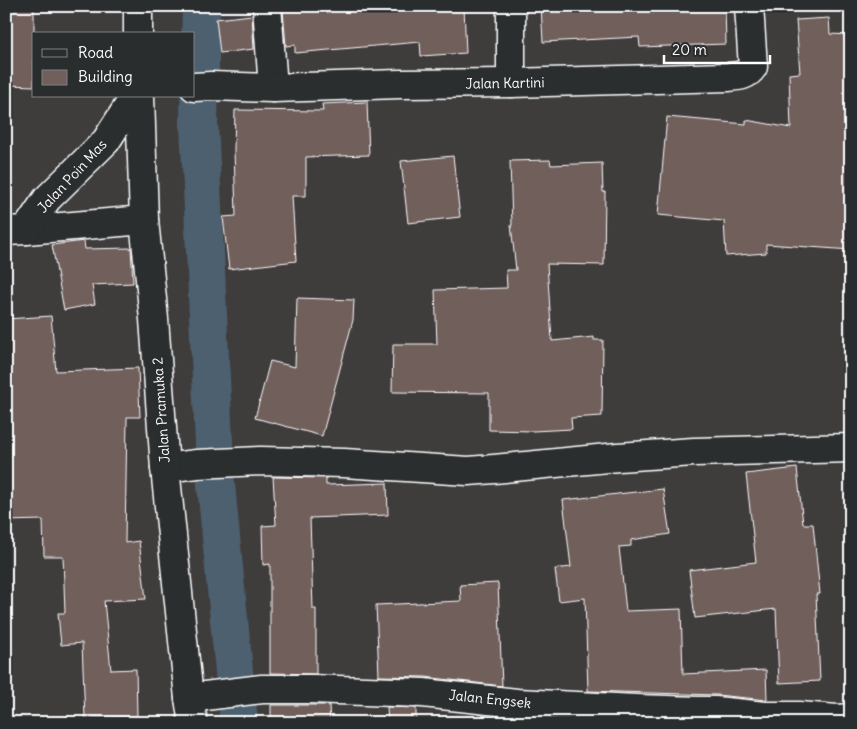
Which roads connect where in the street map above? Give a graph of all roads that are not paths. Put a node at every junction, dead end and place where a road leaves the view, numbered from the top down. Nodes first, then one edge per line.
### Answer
1 (138, 6) edge
2 (267, 6) edge
3 (511, 6) edge
4 (749, 6) edge
5 (138, 32) edge
6 (511, 84) junction
7 (203, 86) edge
8 (272, 88) junction
9 (134, 98) edge
10 (140, 98) edge
11 (144, 220) junction
12 (16, 230) edge
13 (851, 448) edge
14 (165, 468) junction
15 (191, 710) edge
16 (851, 718) edge

1 - 5 street
2 - 8 street
3 - 6 street
4 - 6 street, Jalan Kartini
6 - 8 street, Jalan Kartini
7 - 8 street, Jalan Kartini
9 - 12 street, Jalan Poin Mas
10 - 11 street, Jalan Pramuka 2
11 - 12 street, Jalan Poin Mas
11 - 14 street, Jalan Pramuka 2
13 - 14 street
14 - 15 street, Jalan Pramuka 2
15 - 16 street, Jalan Engsek

